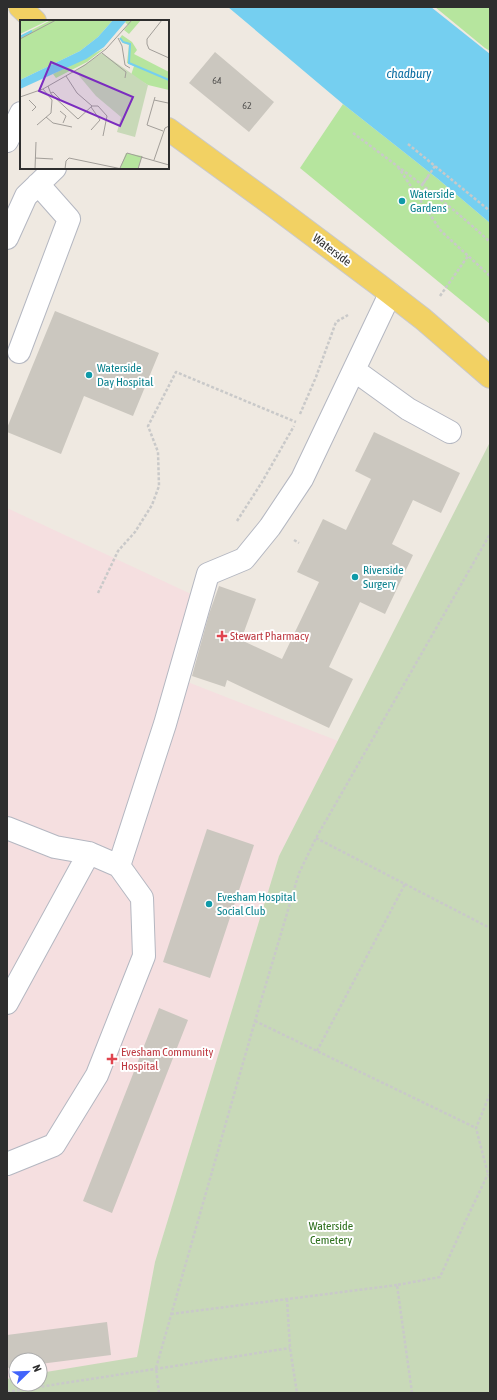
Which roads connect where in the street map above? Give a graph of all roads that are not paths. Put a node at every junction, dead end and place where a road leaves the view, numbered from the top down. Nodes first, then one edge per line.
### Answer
1 (20, 7) edge
2 (34, 20) edge
3 (20, 115) edge
4 (169, 130) edge
5 (7, 141) edge
6 (54, 169) edge
7 (38, 184) junction
8 (7, 238) edge
9 (384, 289) junction
10 (19, 352) dead end
11 (354, 370) junction
12 (490, 377) edge
13 (450, 432) dead end
14 (7, 828) edge
15 (89, 853) junction
16 (119, 866) junction
17 (7, 1003) edge
18 (7, 1164) edge

1 - 2 main road
3 - 5 street
4 - 9 main road, Waterside
6 - 7 street
7 - 8 street
7 - 10 street
9 - 11 street
9 - 12 main road, Waterside
11 - 13 street
11 - 16 street
14 - 15 street
15 - 16 street
15 - 17 street
16 - 18 street

